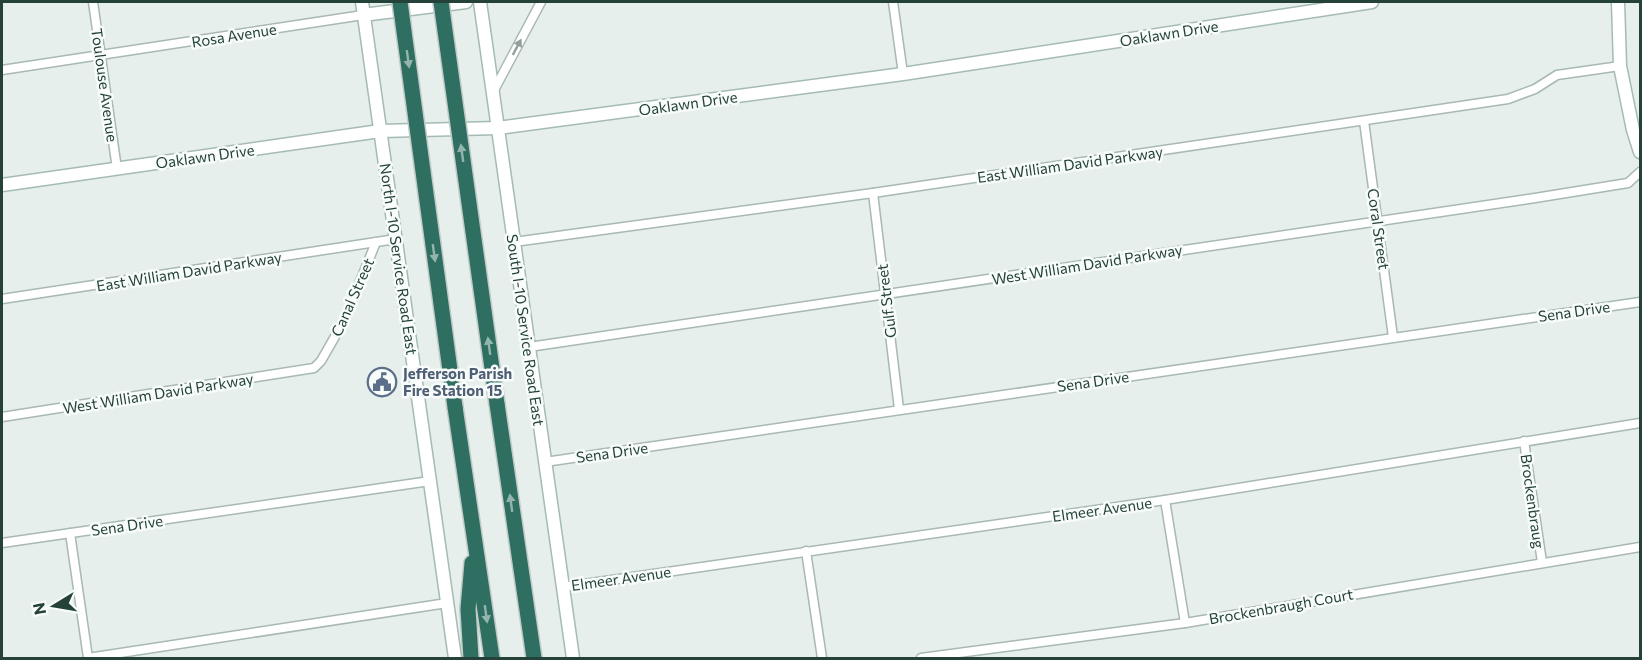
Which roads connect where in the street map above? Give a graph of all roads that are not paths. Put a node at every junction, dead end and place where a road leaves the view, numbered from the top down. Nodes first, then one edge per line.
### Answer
1 (93, 2) edge
2 (362, 2) edge
3 (400, 2) edge
4 (441, 2) edge
5 (466, 2) edge
6 (480, 2) edge
7 (541, 2) edge
8 (893, 2) edge
9 (1372, 2) edge
10 (1618, 2) edge
11 (363, 15) junction
12 (101, 55) junction
13 (1620, 66) junction
14 (2, 70) edge
15 (903, 74) junction
16 (493, 92) junction
17 (1364, 121) junction
18 (498, 128) junction
19 (380, 130) junction
20 (1641, 152) edge
21 (117, 169) junction
22 (1641, 172) edge
23 (2, 185) edge
24 (873, 193) junction
25 (1377, 220) junction
26 (396, 239) junction
27 (376, 242) junction
28 (514, 242) junction
29 (885, 294) junction
30 (2, 299) edge
31 (1641, 302) edge
32 (1393, 337) junction
33 (529, 347) junction
34 (314, 368) joint
35 (899, 409) junction
36 (2, 417) edge
37 (1641, 423) edge
38 (1524, 441) junction
39 (545, 462) junction
40 (430, 481) junction
41 (1164, 500) junction
42 (70, 534) junction
43 (474, 536) junction
44 (2, 543) edge
45 (1641, 547) edge
46 (806, 551) junction
47 (1542, 562) junction
48 (563, 587) junction
49 (447, 603) junction
50 (1185, 622) junction
51 (88, 658) edge
52 (455, 658) edge
53 (471, 658) edge
54 (492, 658) edge
55 (534, 658) edge
56 (573, 658) edge
57 (822, 658) edge
58 (921, 658) edge

1 - 12 street, Toulouse Avenue
2 - 11 street, North I-10 Service Road East
3 -> 43 highway, bridge
55 -> 4 highway, bridge
5 - 11 street, Rosa Avenue
6 - 16 street, South I-10 Service Road East
16 -> 7 street
8 - 15 street
9 - 15 street, Oaklawn Drive
10 - 13 street
11 - 12 street, Rosa Avenue
11 - 19 street, North I-10 Service Road East
12 - 14 street, Rosa Avenue
12 - 21 street, Toulouse Avenue
13 - 17 street, East William David Parkway
13 - 20 street
15 - 18 street, Oaklawn Drive
16 - 18 street, South I-10 Service Road East
17 - 24 street, East William David Parkway
17 - 25 street, Coral Street
18 - 19 street, Oaklawn Drive
18 - 28 street, South I-10 Service Road East
19 - 21 street, Oaklawn Drive
19 - 26 street, North I-10 Service Road East
21 - 23 street, Oaklawn Drive
22 - 25 street, West William David Parkway
24 - 28 street, East William David Parkway
24 - 29 street, Gulf Street
25 - 29 street, West William David Parkway
25 - 32 street, Coral Street
26 - 27 street, Canal Street
26 - 40 street, North I-10 Service Road East
27 - 30 street, East William David Parkway
27 - 34 street, Canal Street
28 - 33 street, South I-10 Service Road East
29 - 33 street, West William David Parkway
29 - 35 street, Gulf Street
31 - 32 street, Sena Drive
32 - 35 street, Sena Drive
33 - 39 street, South I-10 Service Road East
34 - 36 street, West William David Parkway
35 - 39 street, Sena Drive
37 - 38 street, Elmeer Avenue
38 - 41 street, Elmeer Avenue
38 - 47 street, Brockenbraug
39 - 48 street, South I-10 Service Road East
40 - 42 street, Sena Drive
40 - 49 street, North I-10 Service Road East
41 - 46 street, Elmeer Avenue
41 - 50 street
42 - 44 street, Sena Drive
42 - 51 street
43 - 53 highway
43 -> 54 highway
45 - 47 street, Brockenbraugh Court
46 - 48 street, Elmeer Avenue
46 - 57 street
47 - 50 street, Brockenbraugh Court
48 - 56 street, South I-10 Service Road East
49 - 51 street
49 - 52 street, North I-10 Service Road East
50 - 58 street, Brockenbraugh Court

